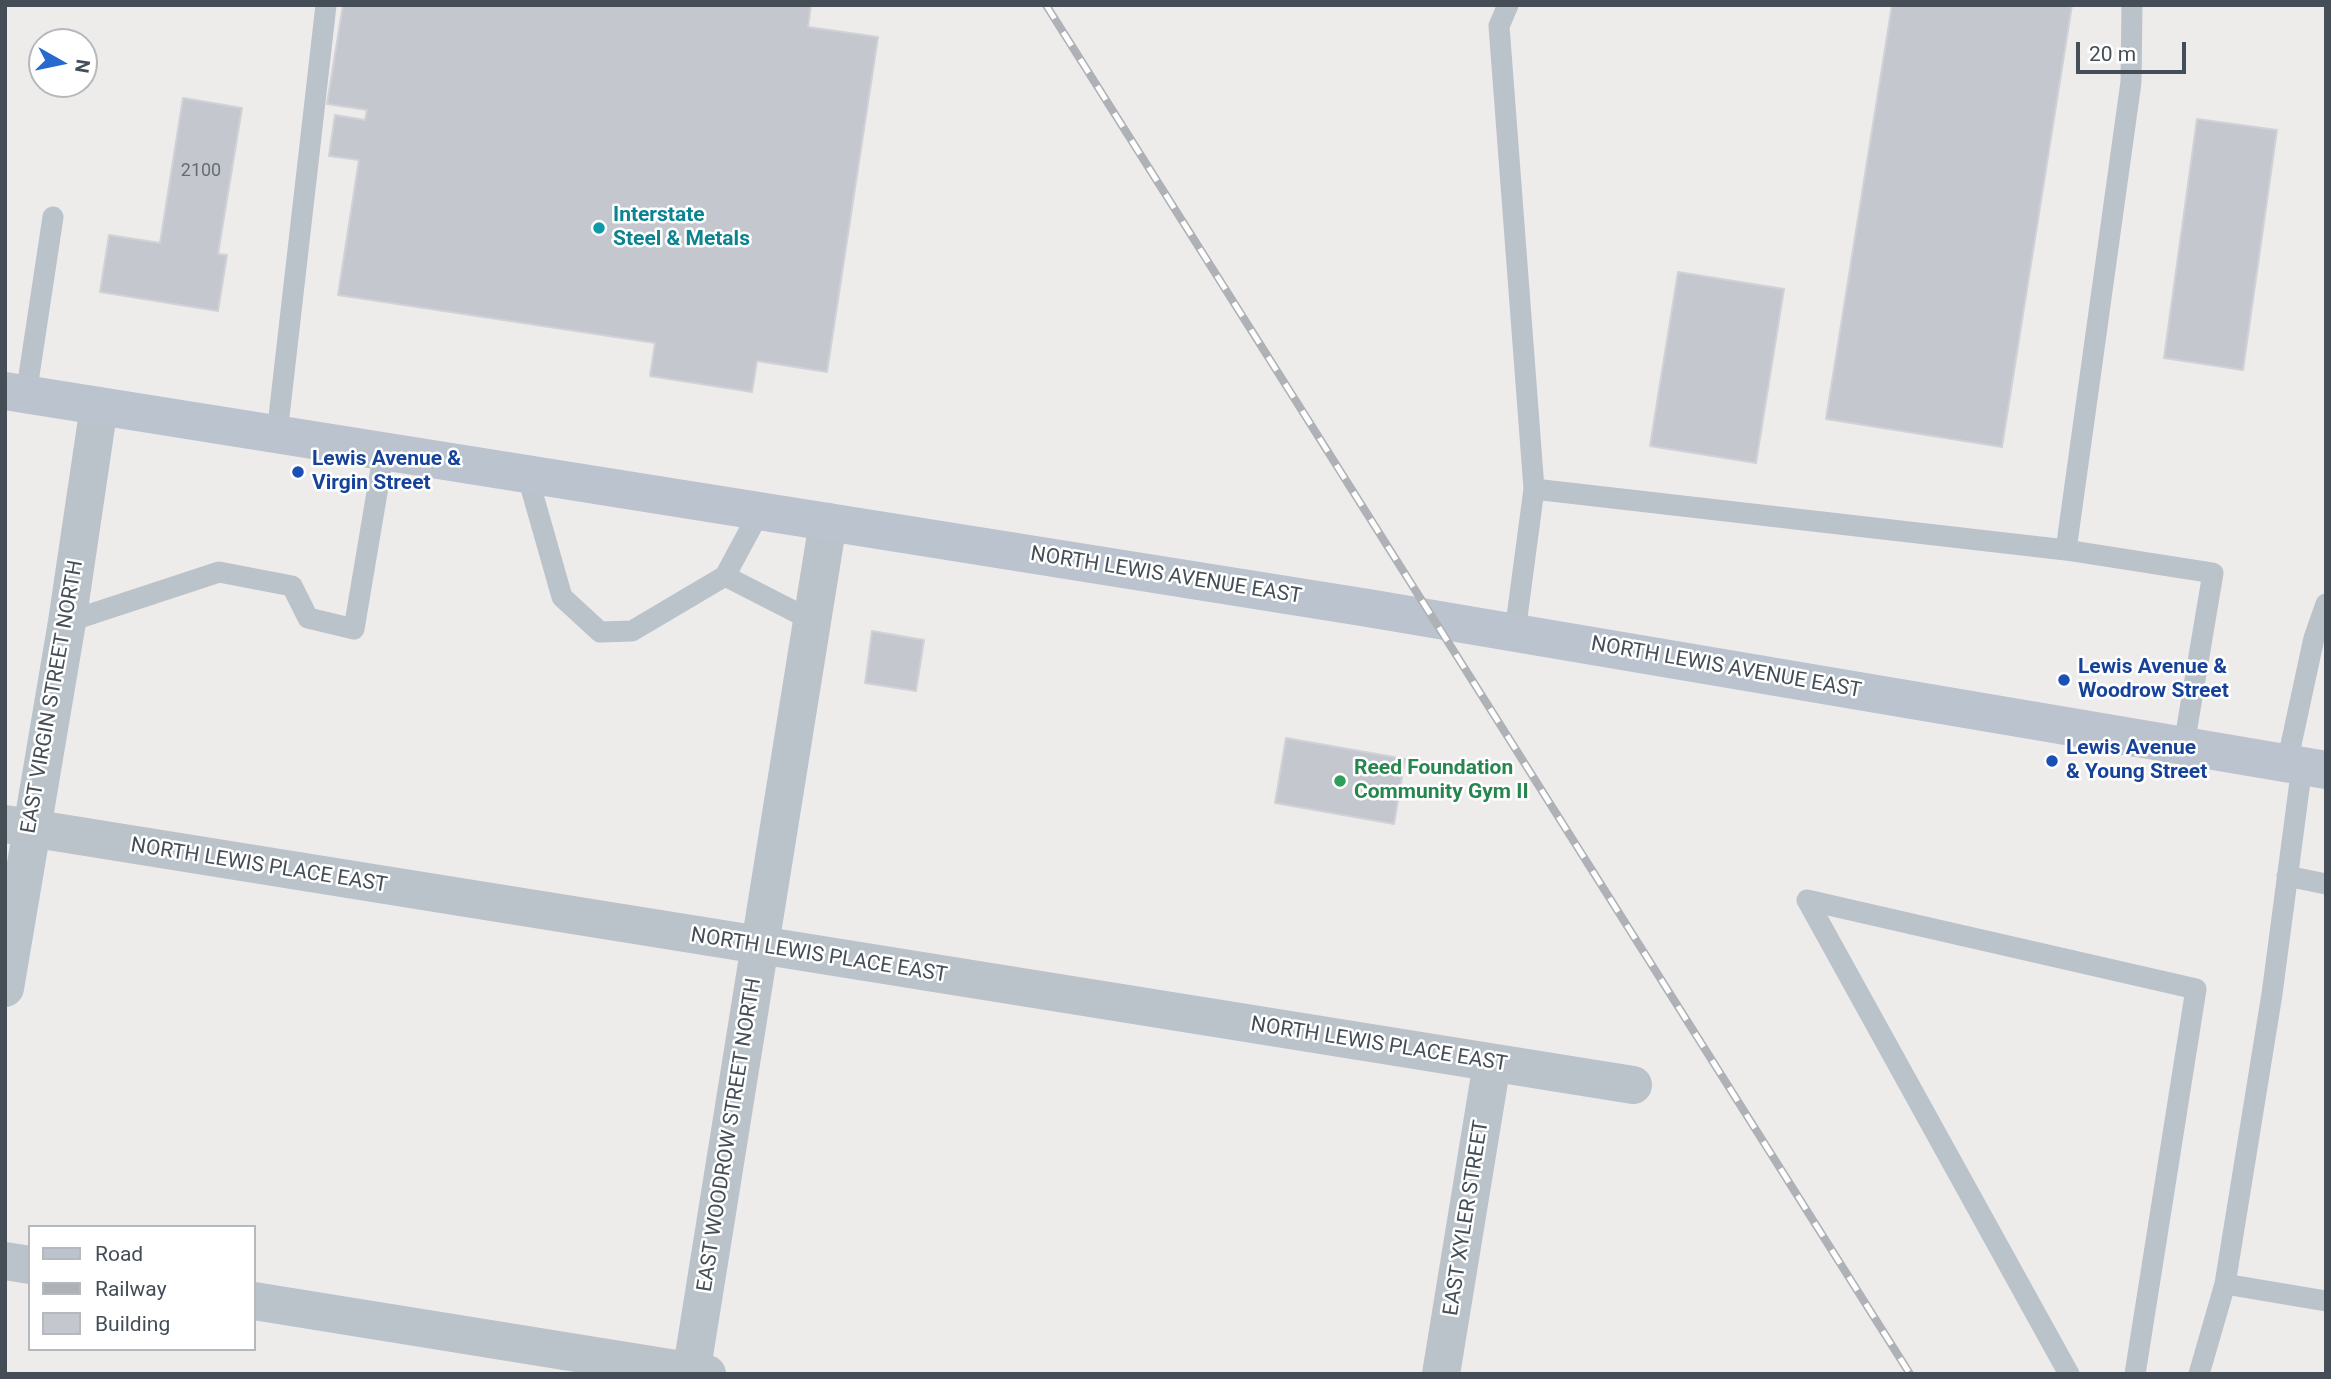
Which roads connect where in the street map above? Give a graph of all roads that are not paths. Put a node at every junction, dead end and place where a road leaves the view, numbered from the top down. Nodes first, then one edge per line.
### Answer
1 (326, 5) edge
2 (1508, 5) edge
3 (2132, 5) edge
4 (53, 217) dead end
5 (16, 393) edge
6 (99, 406) junction
7 (277, 434) junction
8 (384, 451) junction
9 (527, 474) junction
10 (1534, 489) junction
11 (760, 511) junction
12 (828, 522) junction
13 (2066, 550) junction
14 (725, 576) junction
15 (2326, 604) edge
16 (813, 621) junction
17 (67, 622) junction
18 (1515, 632) junction
19 (2184, 746) junction
20 (2305, 766) edge
21 (18, 827) edge
22 (2287, 876) junction
23 (2326, 884) edge
24 (761, 946) junction
25 (5, 988) edge
26 (1492, 1063) junction
27 (1633, 1085) dead end
28 (5, 1261) edge
29 (28, 1265) edge
30 (2225, 1284) junction
31 (256, 1301) edge
32 (2326, 1301) edge
33 (697, 1373) edge
34 (1441, 1374) edge
35 (2069, 1374) edge
36 (2135, 1374) edge
37 (2199, 1374) edge

1 - 7 lane
2 - 10 lane
3 - 13 lane
4 - 5 lane
5 - 6 main road, NORTH LEWIS AVENUE EAST
6 - 7 main road, NORTH LEWIS AVENUE EAST
6 - 17 street, EAST VIRGIN STREET NORTH
7 - 8 main road, NORTH LEWIS AVENUE EAST
8 - 9 main road, NORTH LEWIS AVENUE EAST
8 - 17 lane
9 - 11 main road, NORTH LEWIS AVENUE EAST
9 - 14 lane
10 - 13 lane
10 - 18 lane
11 - 12 main road, NORTH LEWIS AVENUE EAST
11 - 14 lane
12 - 16 street, EAST WOODROW STREET NORTH
12 - 18 main road, NORTH LEWIS AVENUE EAST
13 - 19 lane
14 - 16 lane
15 - 20 lane
16 - 24 street, EAST WOODROW STREET NORTH
17 - 21 street, EAST VIRGIN STREET NORTH
18 - 19 main road, NORTH LEWIS AVENUE EAST
19 - 20 main road, NORTH LEWIS AVENUE EAST
20 - 22 lane
21 - 24 street, NORTH LEWIS PLACE EAST
21 - 25 street, EAST VIRGIN STREET NORTH
22 - 23 lane
22 - 30 lane
24 - 26 street, NORTH LEWIS PLACE EAST
24 - 33 street, EAST WOODROW STREET NORTH
26 - 27 street, NORTH LEWIS PLACE EAST
26 - 34 street, EAST XYLER STREET
28 - 29 street
30 - 32 lane
30 - 37 lane
31 - 33 street
35 - 36 lane

